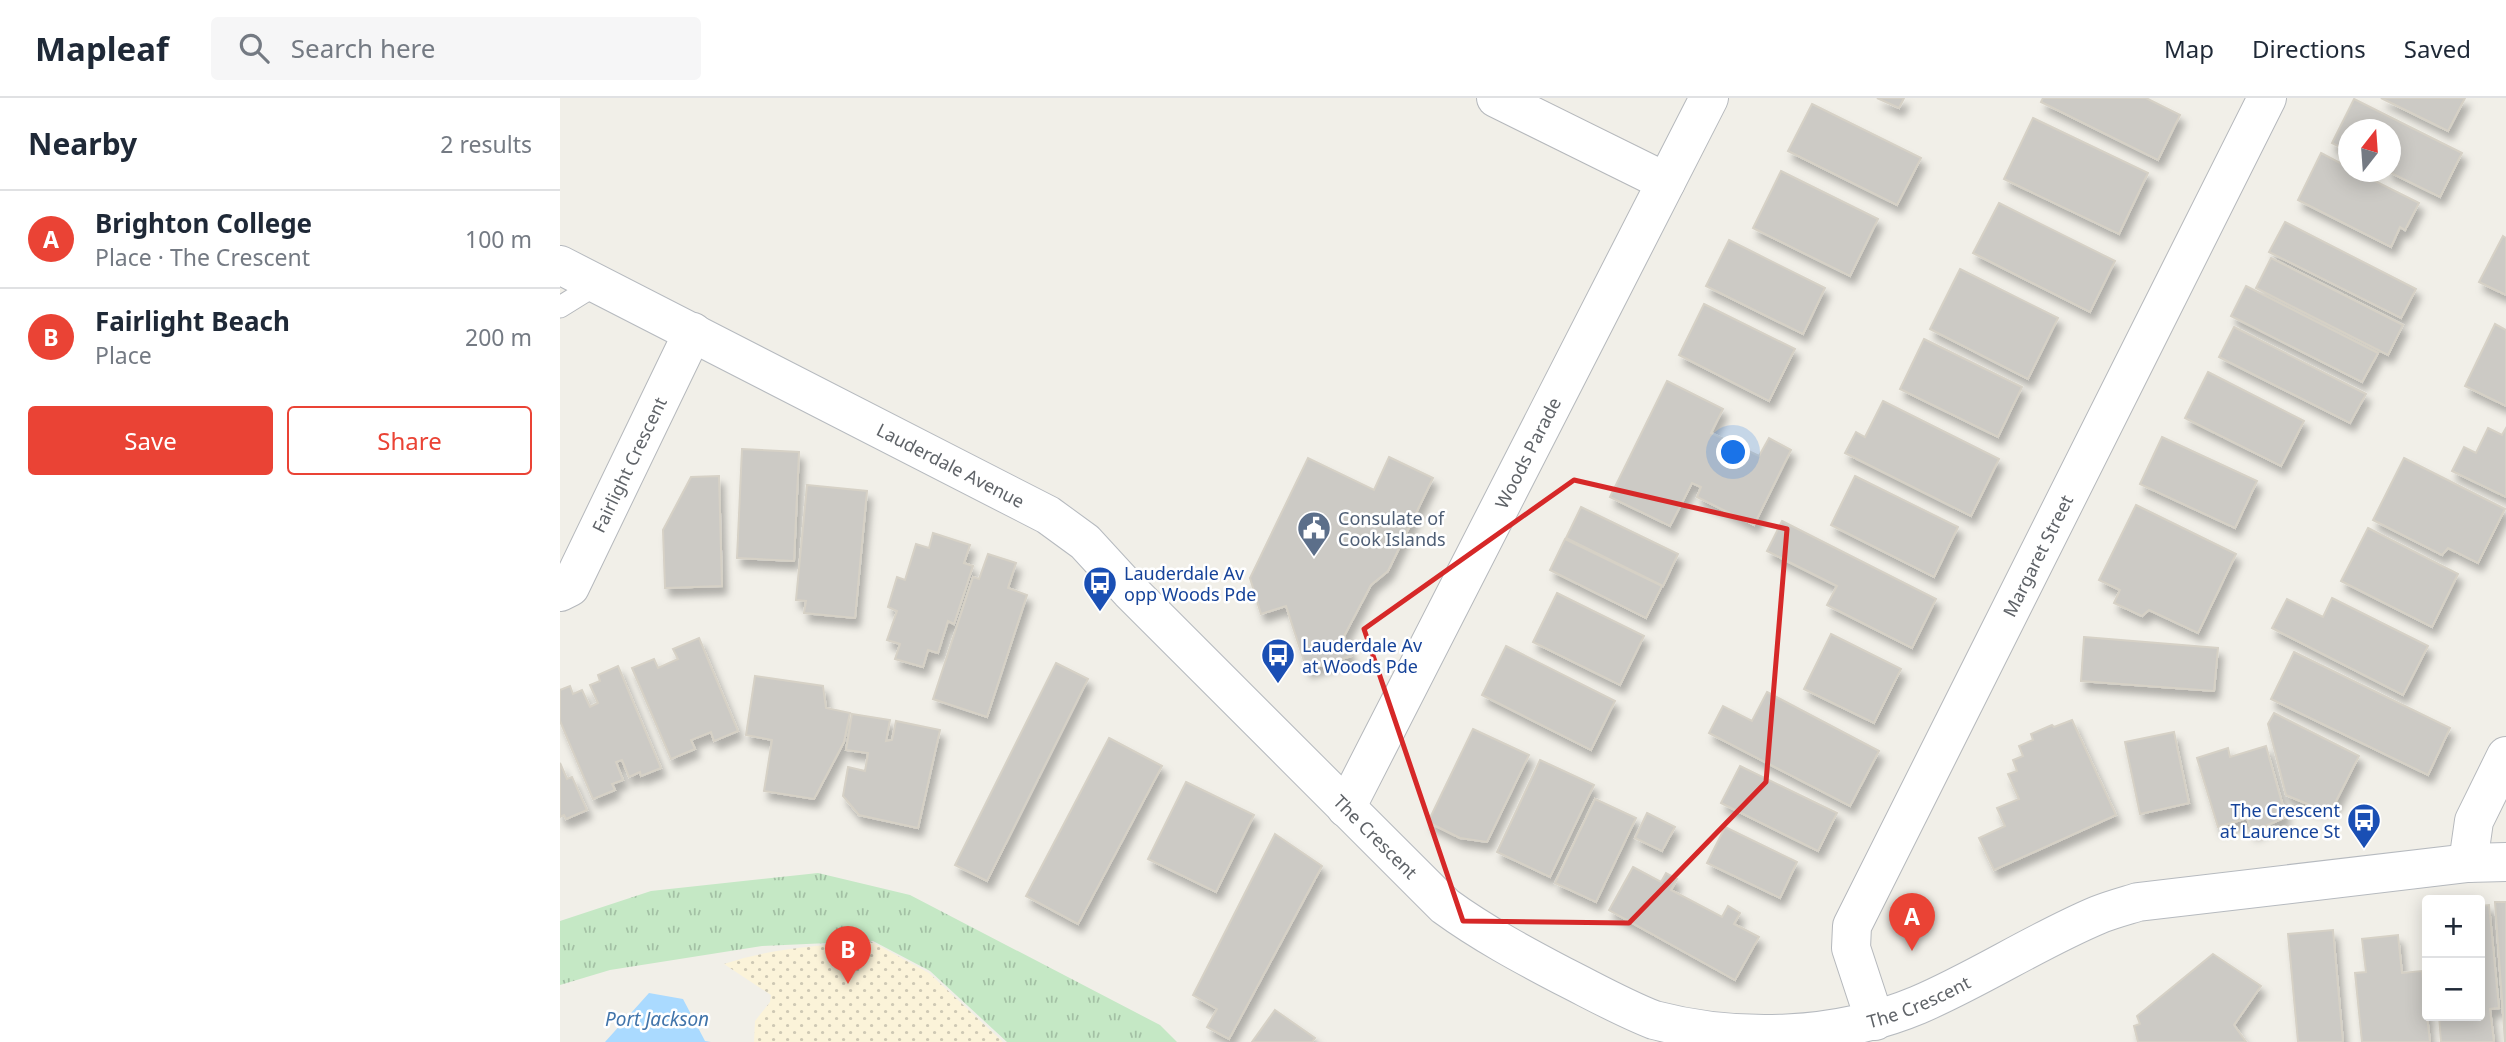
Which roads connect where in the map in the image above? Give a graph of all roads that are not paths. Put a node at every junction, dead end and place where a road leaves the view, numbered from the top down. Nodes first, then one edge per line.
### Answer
1 (1496, 98) edge
2 (1709, 98) edge
3 (2267, 98) edge
4 (1666, 182) junction
5 (560, 265) edge
6 (597, 284) junction
7 (560, 307) edge
8 (693, 332) junction
9 (560, 592) edge
10 (1284, 746) joint
11 (2506, 756) edge
12 (1346, 808) junction
13 (2506, 862) edge
14 (2468, 863) junction
15 (1875, 1021) junction
16 (1761, 1040) edge

1 - 4 street
2 - 4 street, Woods Parade
3 - 15 street, Margaret Street
4 - 12 street, Woods Parade
5 - 6 street, Lauderdale Avenue
6 - 7 lane
6 - 8 street, Lauderdale Avenue
8 - 9 street, Fairlight Crescent
8 - 10 street, Lauderdale Avenue
10 - 12 street, The Crescent
11 - 14 street
12 - 16 street, The Crescent
13 - 14 street, The Crescent
14 - 15 street, The Crescent
15 - 16 street, The Crescent

